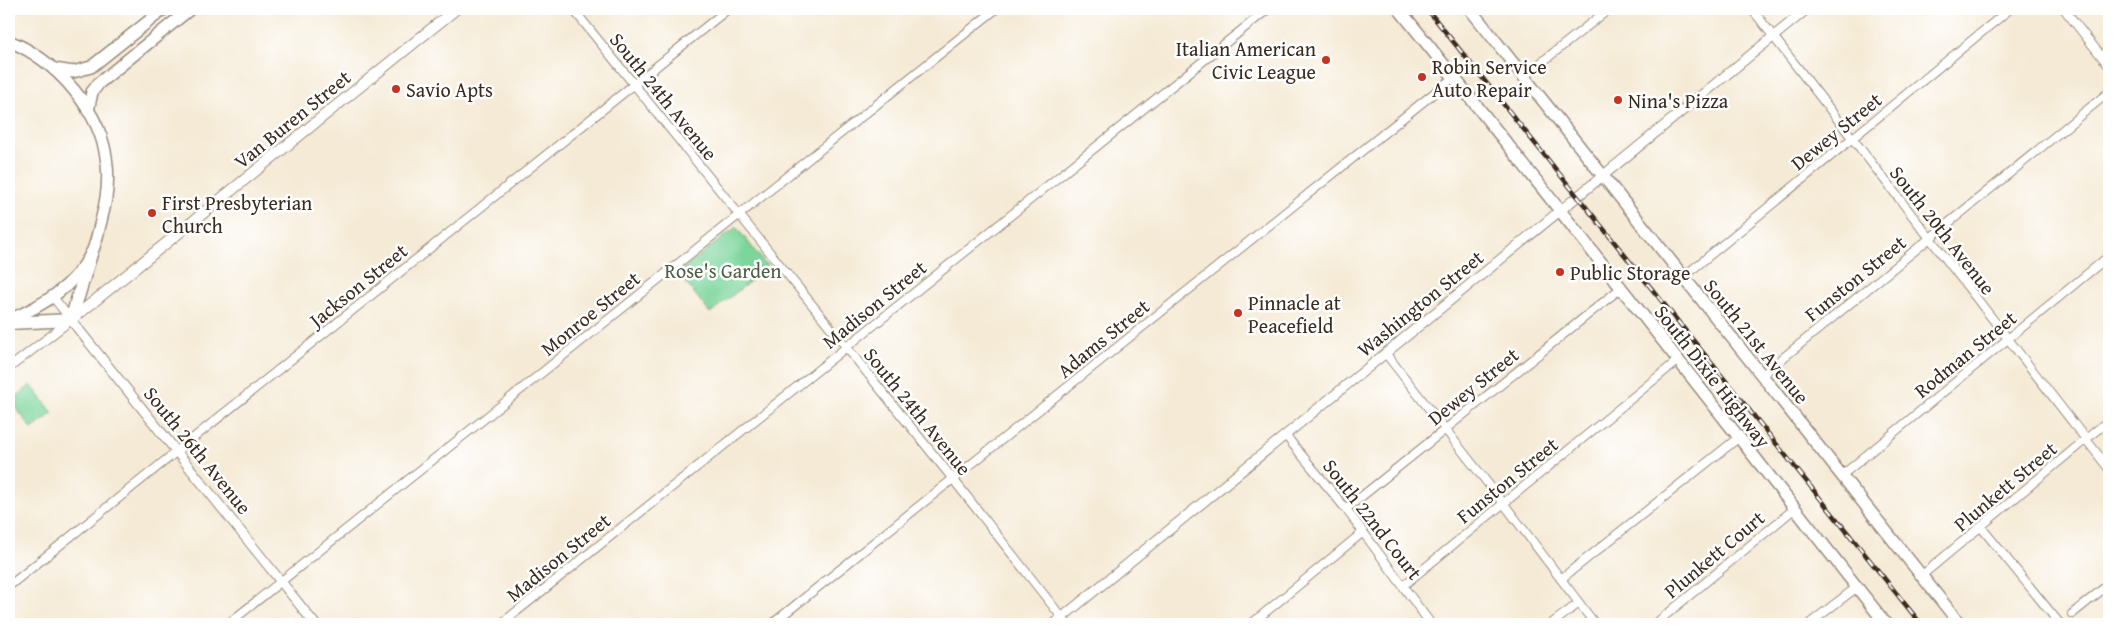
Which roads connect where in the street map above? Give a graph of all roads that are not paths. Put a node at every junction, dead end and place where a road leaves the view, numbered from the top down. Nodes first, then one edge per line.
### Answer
1 (164, 9) edge
2 (190, 9) edge
3 (456, 9) edge
4 (573, 9) edge
5 (728, 9) edge
6 (996, 9) edge
7 (1268, 9) edge
8 (1399, 9) edge
9 (1470, 9) edge
10 (1609, 9) edge
11 (1752, 9) edge
12 (1807, 9) edge
13 (2010, 9) edge
14 (2064, 9) edge
15 (1773, 36) junction
16 (9, 41) edge
17 (2109, 66) edge
18 (54, 69) junction
19 (1454, 77) junction
20 (1523, 77) junction
21 (634, 84) junction
22 (2109, 92) edge
23 (88, 111) junction
24 (1852, 138) junction
25 (1602, 176) junction
26 (1561, 210) junction
27 (739, 214) junction
28 (1929, 238) junction
29 (91, 254) junction
30 (2109, 256) edge
31 (1682, 278) junction
32 (1621, 288) junction
33 (53, 297) junction
34 (71, 320) junction
35 (9, 322) edge
36 (2007, 340) junction
37 (846, 347) junction
38 (1386, 354) junction
39 (1677, 361) junction
40 (9, 368) edge
41 (1761, 376) junction
42 (2109, 420) edge
43 (1445, 429) junction
44 (1286, 436) junction
45 (1738, 438) junction
46 (2086, 440) junction
47 (177, 452) junction
48 (2109, 469) edge
49 (1841, 476) junction
50 (953, 479) junction
51 (1504, 504) junction
52 (1794, 509) junction
53 (1346, 510) junction
54 (1981, 527) junction
55 (1362, 533) junction
56 (1921, 576) junction
57 (1561, 579) junction
58 (281, 582) junction
59 (2109, 584) edge
60 (1404, 585) junction
61 (9, 586) edge
62 (1857, 587) junction
63 (1579, 603) junction
64 (2072, 614) dead end
65 (1065, 621) edge
66 (228, 624) edge
67 (315, 624) edge
68 (501, 624) edge
69 (772, 624) edge
70 (1054, 624) edge
71 (1250, 624) edge
72 (1432, 624) edge
73 (1552, 624) edge
74 (1595, 624) edge
75 (1655, 624) edge
76 (1809, 624) edge
77 (1886, 624) edge
78 (1960, 624) edge
79 (2060, 624) edge

1 - 18 main road
2 - 23 main road
3 - 34 main road, Van Buren Street
4 - 21 street, South 24th Avenue
5 - 21 street, Jackson Street
6 - 27 street, Monroe Street
7 - 37 street, Madison Street
8 - 19 main road, South Dixie Highway
9 - 20 main road, South 21st Avenue
10 - 20 street
11 - 15 street, South 20th Avenue
12 - 15 street, Washington Street
13 - 24 street, Dewey Street
14 - 17 street
15 - 24 street, South 20th Avenue
15 - 25 street, Washington Street
16 - 18 main road
18 - 23 main road
19 - 26 main road, South Dixie Highway
19 - 50 street, Adams Street
20 - 25 main road, South 21st Avenue
21 - 27 street, South 24th Avenue
21 - 47 street, Jackson Street
22 - 28 street, Funston Street
23 - 29 main road
24 - 28 street, South 20th Avenue
24 - 31 street, Dewey Street
25 - 26 street, Washington Street
25 - 31 main road, South 21st Avenue
26 - 32 main road, South Dixie Highway
26 - 38 street, Washington Street
27 - 37 street, South 24th Avenue
27 - 58 street, Monroe Street
28 - 36 street, South 20th Avenue
28 - 41 street, Funston Street
29 - 33 main road
29 - 34 highway
30 - 36 street, Rodman Street
31 - 41 main road, South 21st Avenue
32 - 39 main road, South Dixie Highway
32 - 43 street, Dewey Street
33 - 34 street, South 26th Avenue
33 - 35 main road
34 - 35 highway
34 - 40 street, Van Buren Street
34 - 47 street, South 26th Avenue
36 - 46 street, South 20th Avenue
36 - 49 street, Rodman Street
37 - 50 street, South 24th Avenue
37 - 68 street, Madison Street
38 - 43 street
38 - 44 street, Washington Street
39 - 45 main road, South Dixie Highway
39 - 51 street, Funston Street
41 - 49 main road, South 21st Avenue
42 - 46 street, Plunkett Street
43 - 51 street
43 - 53 street, Dewey Street
44 - 53 street, South 22nd Court
44 - 65 street, Washington Street
45 - 52 main road, South Dixie Highway
45 - 57 street
46 - 48 street, South 20th Avenue
46 - 54 street, Plunkett Street
47 - 58 street, South 26th Avenue
47 - 61 street, Jackson Street
49 - 56 main road, South 21st Avenue
50 - 65 street, South 24th Avenue
50 - 69 street, Adams Street
51 - 57 street
51 - 60 street, Funston Street
52 - 62 main road, South Dixie Highway
52 - 75 street, Plunkett Court
53 - 55 street, South 22nd Court
54 - 56 street, Plunkett Street
54 - 79 street
55 - 60 street, South 22nd Court
55 - 71 street
56 - 78 main road, South 21st Avenue
57 - 63 street
58 - 66 street, Monroe Street
58 - 67 street, South 26th Avenue
59 - 64 street
60 - 72 street, South 22nd Court
62 - 76 street
62 - 77 main road, South Dixie Highway
63 - 73 street
63 - 74 street
65 - 70 street, Washington Street

